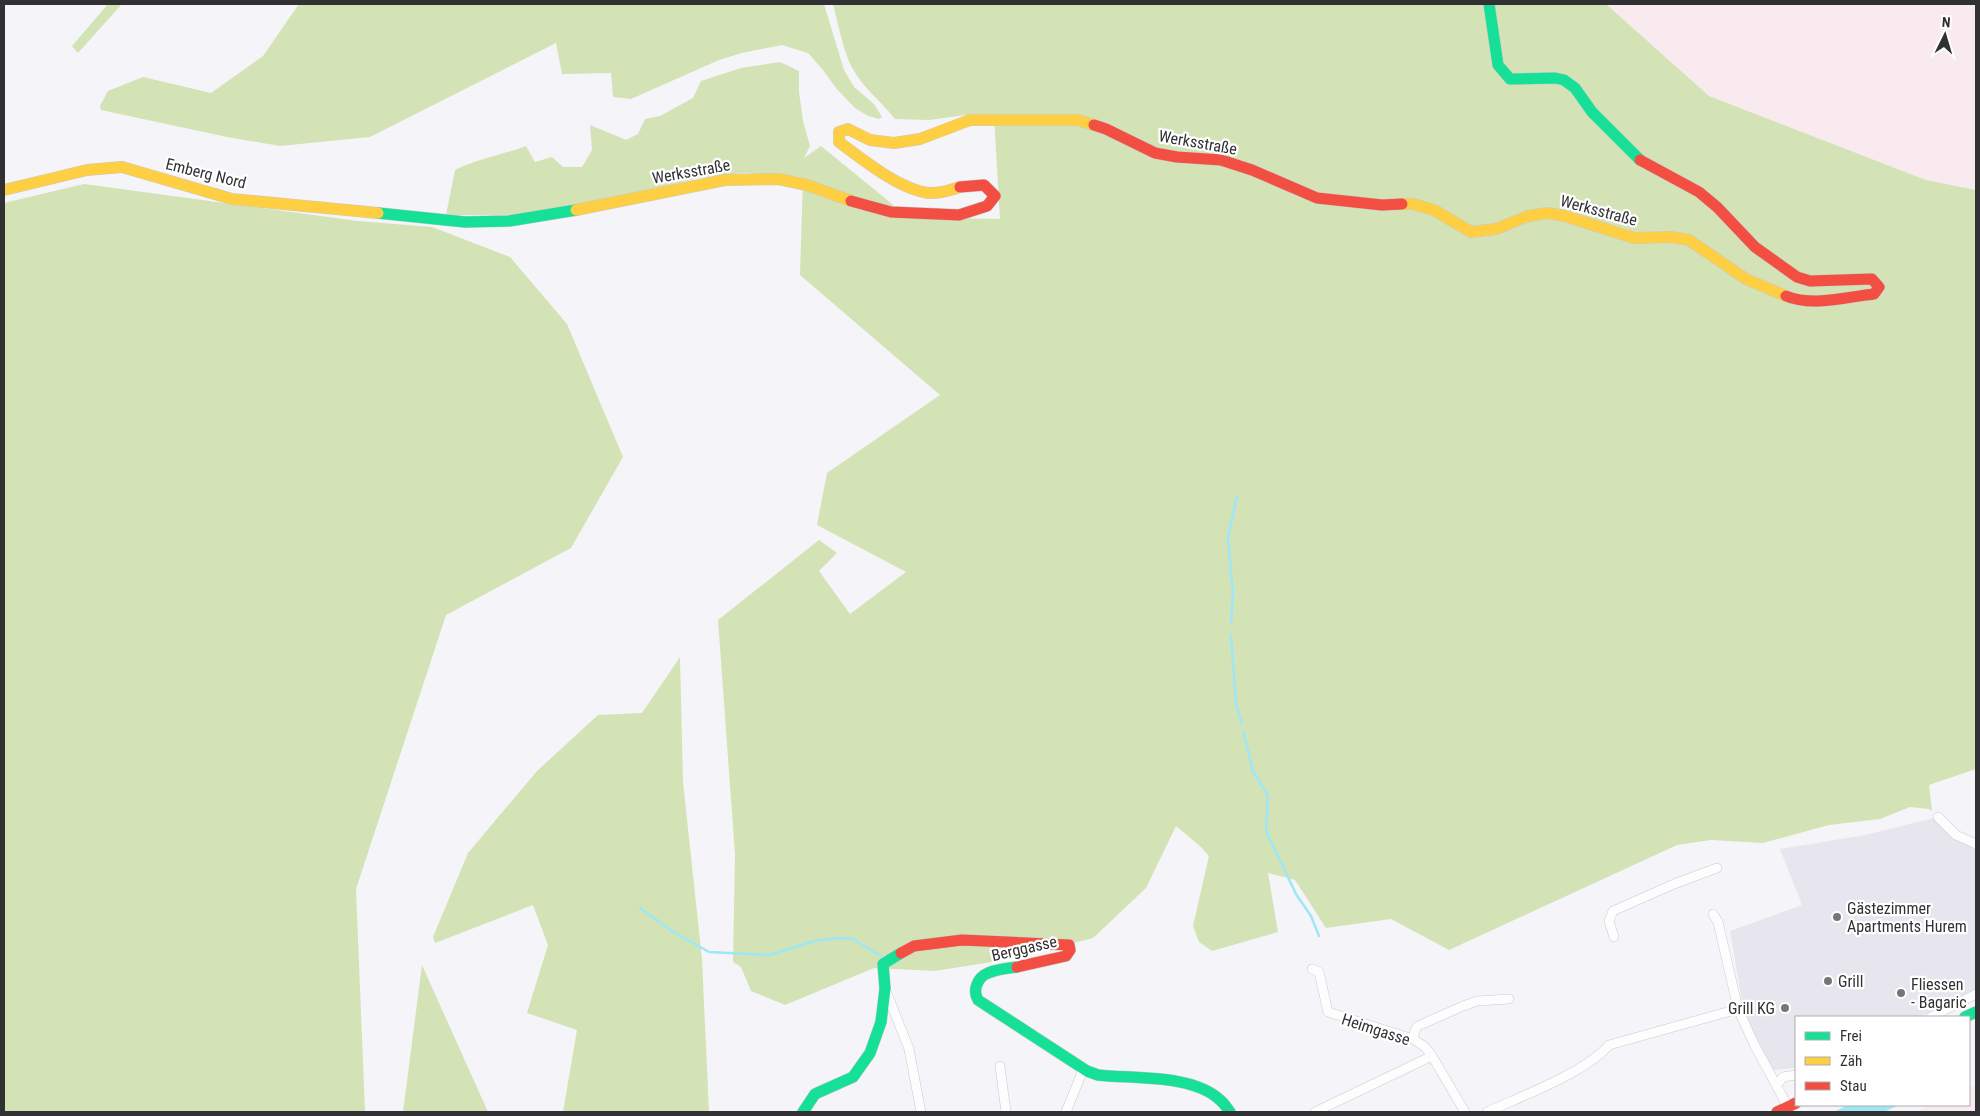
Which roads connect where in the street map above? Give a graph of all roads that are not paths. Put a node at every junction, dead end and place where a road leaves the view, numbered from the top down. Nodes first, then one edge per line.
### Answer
1 (1489, 4) edge
2 (4, 190) edge
3 (343, 210) joint
4 (1938, 817) dead end
5 (1976, 844) edge
6 (1717, 868) dead end
7 (1713, 914) dead end
8 (1614, 937) dead end
9 (1312, 969) dead end
10 (885, 989) junction
11 (1976, 994) edge
12 (1509, 999) dead end
13 (1738, 1009) junction
14 (1933, 1016) edge
15 (1413, 1040) junction
16 (1432, 1056) junction
17 (1000, 1066) dead end
18 (1083, 1070) junction
19 (1795, 1075) edge
20 (1777, 1085) junction
21 (1792, 1105) edge
22 (802, 1112) edge
23 (921, 1112) edge
24 (1006, 1112) edge
25 (1066, 1112) edge
26 (1230, 1112) edge
27 (1314, 1112) edge
28 (1465, 1112) edge
29 (1486, 1112) edge
30 (1777, 1112) edge

1 - 3 street, Werksstraße
2 - 3 street, Emberg Nord
4 - 5 street
6 - 8 street
7 - 13 street
9 - 15 street, Heimgasse
10 - 18 street, Berggasse
10 - 22 street, Berggasse
10 - 23 street, Berggasse
11 - 14 street
12 - 15 street
13 - 20 street
13 - 29 street
15 - 16 street, Heimgasse
16 - 27 street
16 - 28 street, Heimgasse
17 - 24 street
18 - 25 street
18 - 26 street, Berggasse
19 - 20 street
20 - 21 street
21 - 30 street

